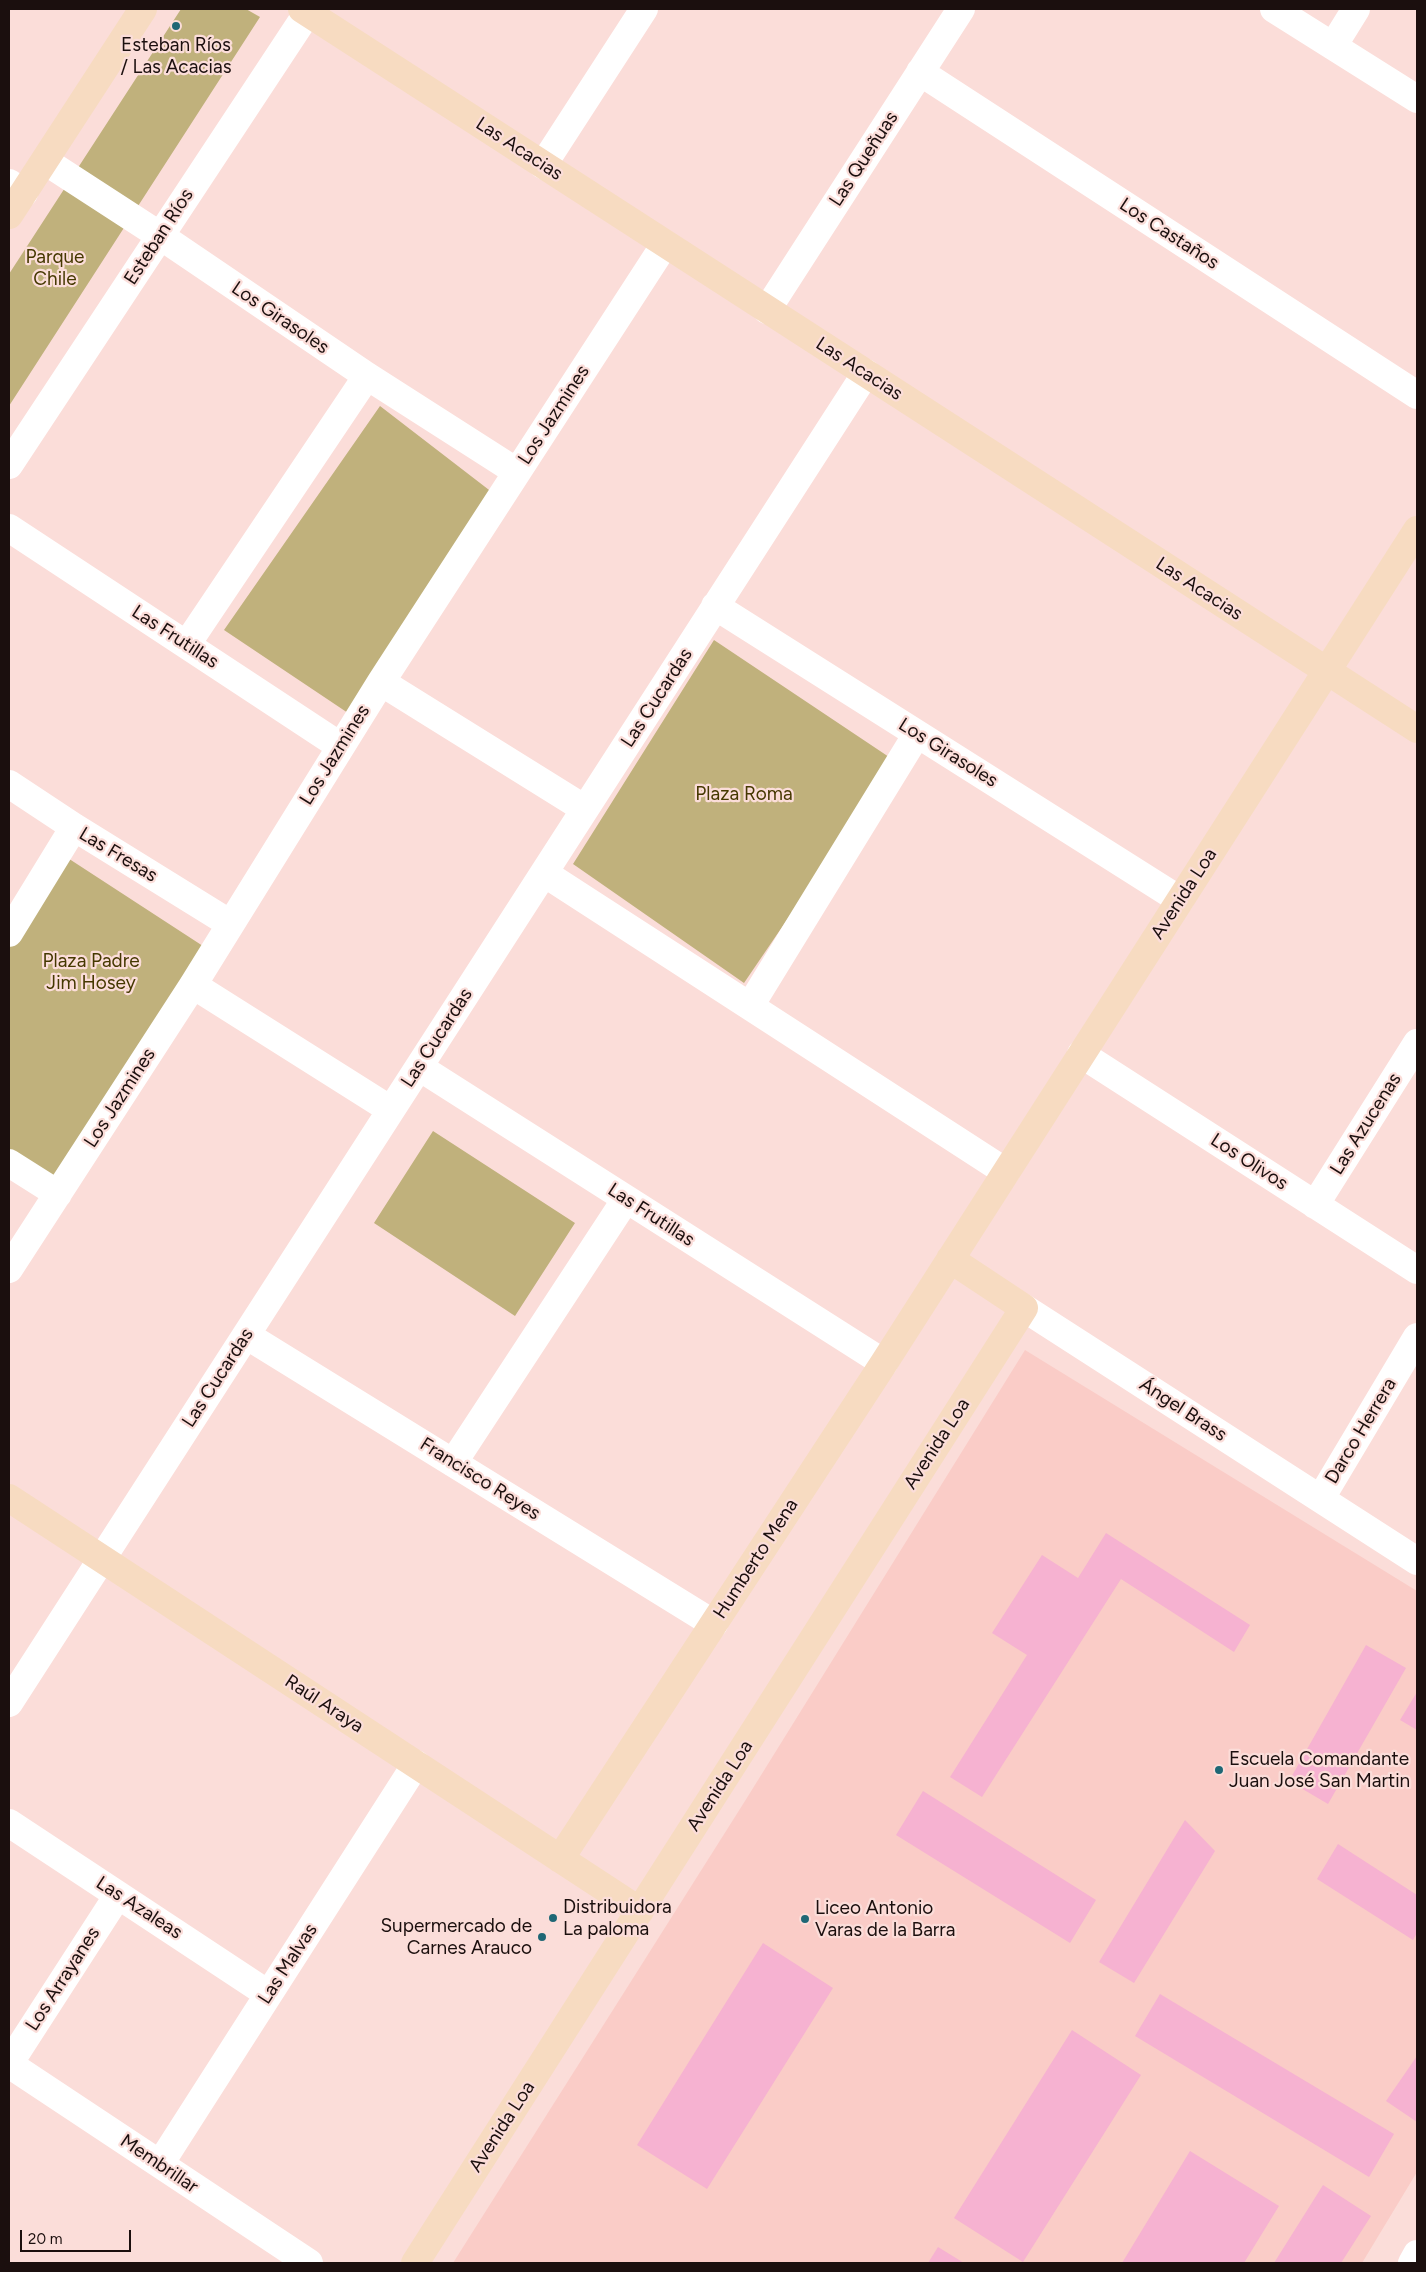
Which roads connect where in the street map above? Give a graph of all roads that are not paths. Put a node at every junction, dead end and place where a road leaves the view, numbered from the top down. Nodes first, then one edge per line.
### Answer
1 (143, 9) edge
2 (644, 9) edge
3 (961, 9) edge
4 (1274, 9) edge
5 (1356, 9) edge
6 (306, 10) edge
7 (1333, 46) junction
8 (920, 72) junction
9 (1417, 99) edge
10 (44, 161) junction
11 (543, 165) junction
12 (16, 188) edge
13 (9, 216) edge
14 (159, 235) junction
15 (665, 244) junction
16 (767, 310) junction
17 (866, 373) junction
18 (367, 376) junction
19 (1417, 395) edge
20 (9, 466) edge
21 (517, 472) junction
22 (9, 528) edge
23 (1417, 530) edge
24 (715, 606) junction
25 (187, 644) junction
26 (1327, 671) junction
27 (381, 682) junction
28 (1417, 729) edge
29 (917, 734) junction
30 (340, 746) junction
31 (9, 784) edge
32 (585, 809) junction
33 (74, 827) junction
34 (544, 873) junction
35 (1180, 900) junction
36 (229, 922) junction
37 (9, 933) edge
38 (193, 985) junction
39 (750, 1006) junction
40 (1417, 1043) edge
41 (1081, 1054) junction
42 (419, 1067) junction
43 (391, 1110) junction
44 (9, 1163) edge
45 (1006, 1172) junction
46 (58, 1194) junction
47 (626, 1199) junction
48 (1315, 1204) junction
49 (950, 1259) junction
50 (9, 1269) edge
51 (1417, 1270) edge
52 (1024, 1308) junction
53 (246, 1335) junction
54 (1417, 1337) edge
55 (884, 1363) junction
56 (453, 1463) junction
57 (9, 1498) edge
58 (1321, 1498) junction
59 (102, 1558) junction
60 (1417, 1561) edge
61 (714, 1624) junction
62 (9, 1703) edge
63 (416, 1764) junction
64 (9, 1823) edge
65 (560, 1859) junction
66 (118, 1895) junction
67 (640, 1911) junction
68 (268, 1994) junction
69 (9, 2064) edge
70 (160, 2164) junction
71 (1417, 2254) edge
72 (309, 2263) edge
73 (415, 2263) edge
74 (1412, 2263) edge

1 - 10 street
2 - 11 street
3 - 8 street, Las Queñuas
4 - 7 street
5 - 7 street
6 - 11 street, Las Acacias
6 - 14 street, Esteban Ríos
7 - 9 street
8 - 16 street, Las Queñuas
8 - 19 street, Los Castaños
10 - 12 street
10 - 14 street, Los Girasoles
11 - 15 street, Las Acacias
12 - 13 street
14 - 18 street, Los Girasoles
14 - 20 street, Esteban Ríos
15 - 16 street, Las Acacias
15 - 21 street, Los Jazmines
16 - 17 street, Las Acacias
17 - 24 street, Las Cucardas
17 - 26 street, Las Acacias
18 - 21 street, Los Girasoles
18 - 25 street
21 - 27 street, Los Jazmines
22 - 25 street, Las Frutillas
23 - 26 street, Avenida Loa
24 - 29 street, Los Girasoles
24 - 32 street, Las Cucardas
25 - 30 street, Las Frutillas
26 - 28 street, Las Acacias
26 - 35 street, Avenida Loa
27 - 30 street, Los Jazmines
27 - 32 street
29 - 35 street, Los Girasoles
29 - 39 street
30 - 36 street, Los Jazmines
31 - 33 street, Las Fresas
32 - 34 street, Las Cucardas
33 - 36 street, Las Fresas
33 - 37 street
34 - 39 street
34 - 42 street, Las Cucardas
35 - 41 street, Avenida Loa
36 - 38 street, Los Jazmines
38 - 43 street
38 - 46 street, Los Jazmines
39 - 45 street
40 - 48 street, Las Azucenas
41 - 45 street, Avenida Loa
41 - 48 street, Los Olivos
42 - 43 street, Las Cucardas
42 - 47 street, Las Frutillas
43 - 53 street, Las Cucardas
44 - 46 street
45 - 49 street, Avenida Loa
46 - 50 street, Los Jazmines
47 - 55 street, Las Frutillas
47 - 56 street
48 - 51 street, Los Olivos
49 - 52 street, Ángel Brass
49 - 55 street, Humberto Mena
52 - 58 street, Ángel Brass
52 - 67 street, Avenida Loa
53 - 56 street, Francisco Reyes
53 - 59 street, Las Cucardas
54 - 58 street, Darco Herrera
55 - 61 street, Humberto Mena
56 - 61 street, Francisco Reyes
57 - 59 street, Raúl Araya
58 - 60 street, Ángel Brass
59 - 62 street, Las Cucardas
59 - 63 street, Raúl Araya
61 - 65 street, Humberto Mena
63 - 65 street, Raúl Araya
63 - 68 street, Las Malvas
64 - 66 street, Las Azaleas
65 - 67 street, Raúl Araya
66 - 68 street, Las Azaleas
66 - 69 street, Los Arrayanes
67 - 73 street, Avenida Loa
68 - 70 street, Las Malvas
69 - 70 street, Membrillar
70 - 72 street, Membrillar
71 - 74 street

